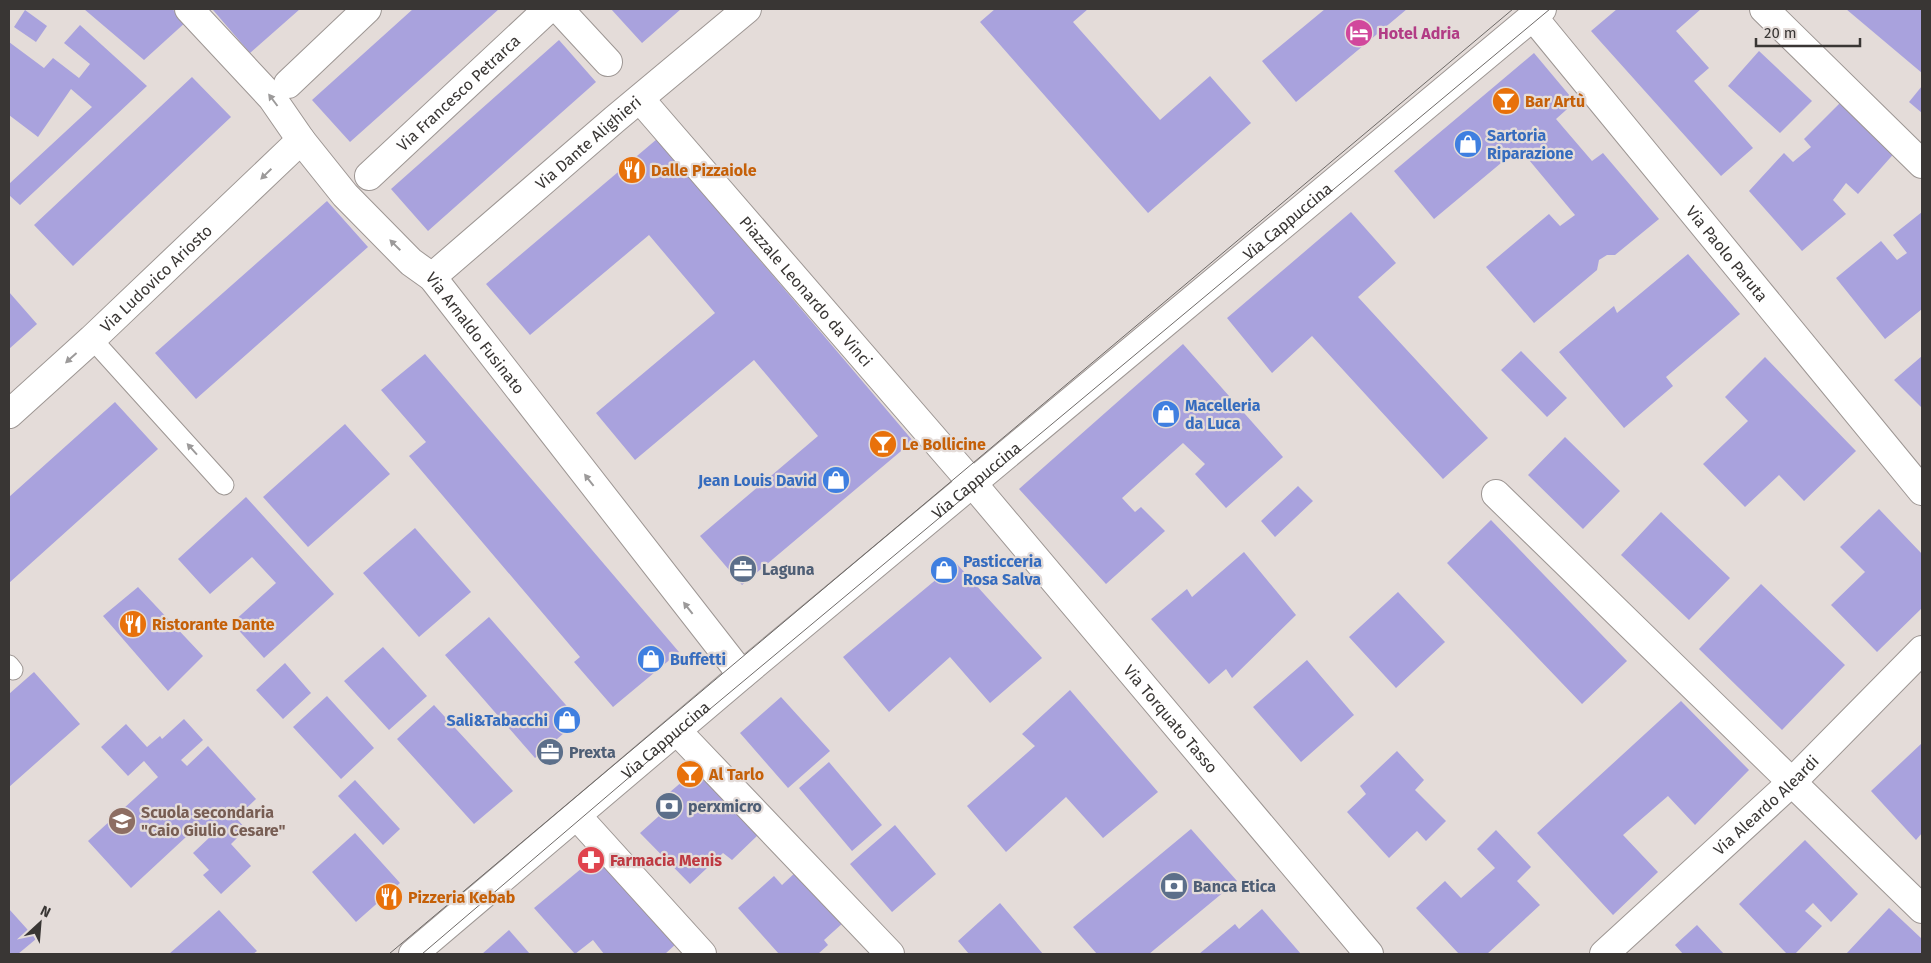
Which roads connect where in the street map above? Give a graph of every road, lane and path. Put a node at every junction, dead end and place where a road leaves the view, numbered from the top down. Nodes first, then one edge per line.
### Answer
1 (189, 9) edge
2 (368, 9) edge
3 (548, 9) edge
4 (559, 9) edge
5 (747, 9) edge
6 (1764, 9) edge
7 (1538, 13) edge
8 (608, 62) dead end
9 (288, 84) dead end
10 (640, 99) junction
11 (301, 140) junction
12 (1921, 162) edge
13 (369, 176) dead end
14 (432, 277) junction
15 (92, 339) junction
16 (9, 414) edge
17 (973, 484) junction
18 (224, 485) dead end
19 (1922, 491) edge
20 (1496, 494) dead end
21 (1922, 650) edge
22 (742, 675) junction
23 (677, 731) junction
24 (1791, 783) junction
25 (577, 816) junction
26 (1922, 909) edge
27 (413, 954) edge
28 (702, 954) edge
29 (890, 954) edge
30 (1369, 954) edge
31 (1604, 954) edge

11 -> 1 street, Via Arnaldo Fusinato
2 - 9 street
3 - 13 street, Via Francesco Petrarca
4 - 8 street
5 - 10 street, Via Dante Alighieri
6 - 12 street
7 - 17 street, Via Cappuccina
7 - 19 street, Via Paolo Paruta
10 - 14 street, Via Dante Alighieri
10 - 17 street, Piazzale Leonardo da Vinci
14 -> 11 street, Via Arnaldo Fusinato
11 -> 15 street, Via Ludovico Ariosto
22 -> 14 street, Via Arnaldo Fusinato
15 -> 16 street, Via Ludovico Ariosto
18 -> 15 lane
17 - 22 street, Via Cappuccina
17 - 30 street, Via Torquato Tasso
20 - 24 street
21 - 24 street, Via Aleardo Aleardi
22 - 23 street, Via Cappuccina
23 - 25 street, Via Cappuccina
23 - 29 street
24 - 26 street
24 - 31 street, Via Aleardo Aleardi
25 - 27 street, Via Cappuccina
25 - 28 street

